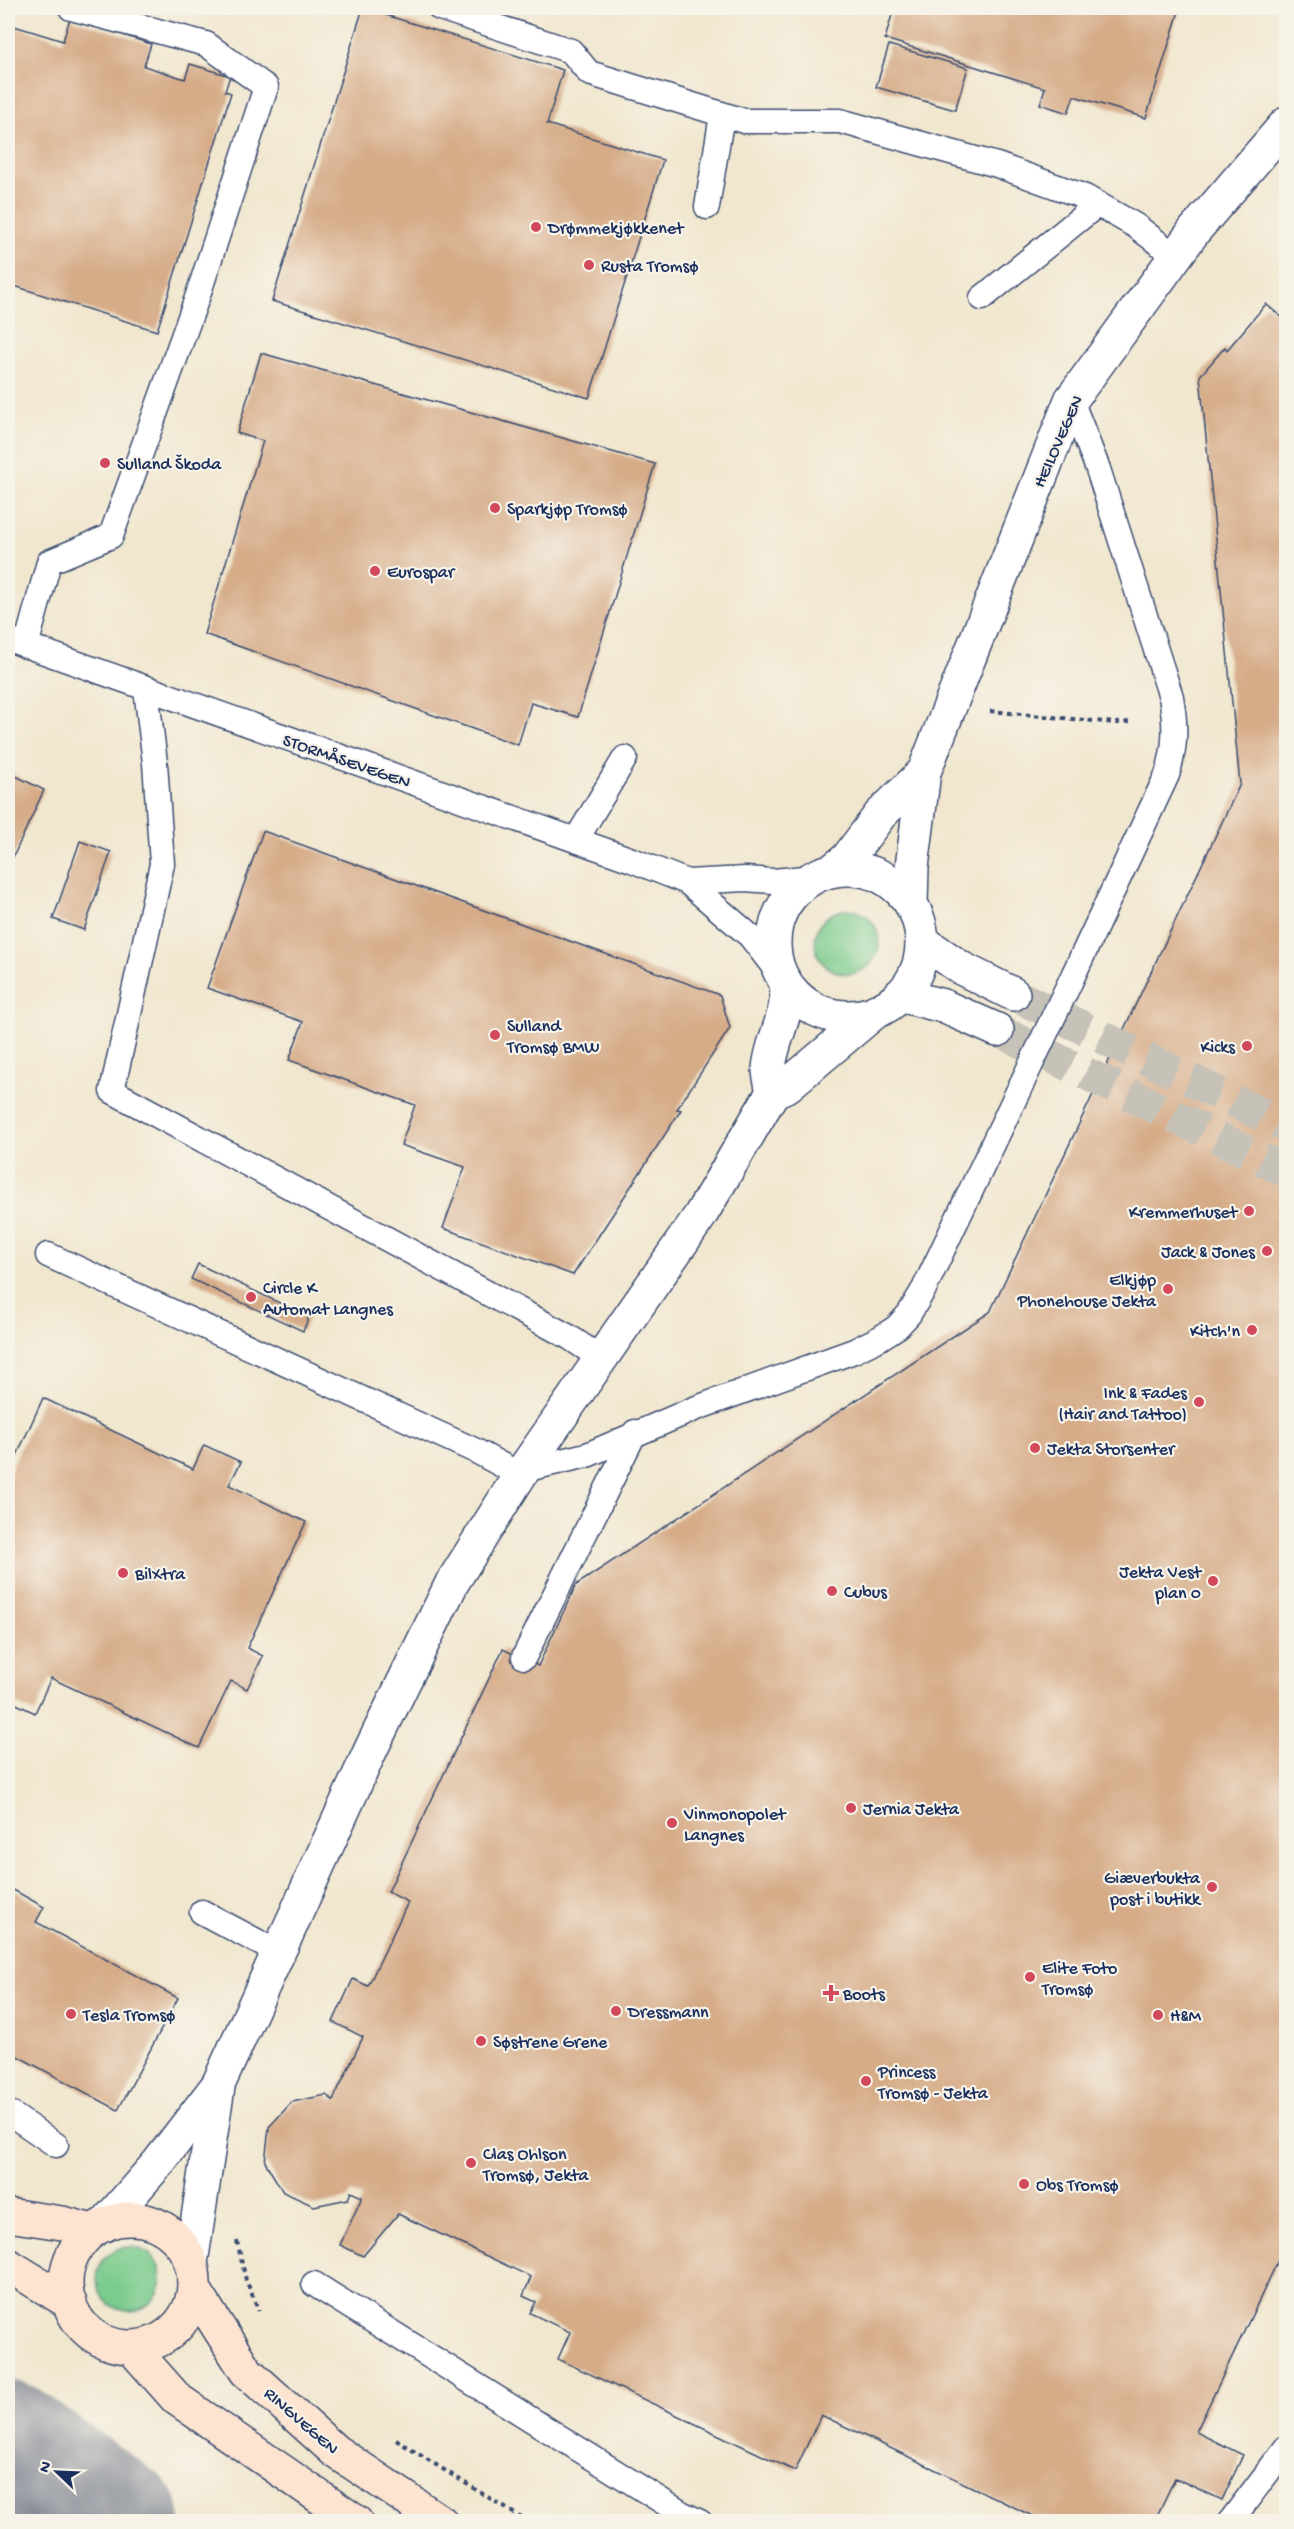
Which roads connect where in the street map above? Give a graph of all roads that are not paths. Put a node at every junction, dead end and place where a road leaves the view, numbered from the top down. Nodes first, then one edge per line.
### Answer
1 (71, 8) edge
2 (440, 8) edge
3 (722, 115) junction
4 (1287, 124) edge
5 (1098, 204) junction
6 (707, 207) dead end
7 (1175, 256) junction
8 (982, 298) dead end
9 (1071, 400) junction
10 (17, 642) edge
11 (146, 689) junction
12 (625, 758) dead end
13 (924, 772) junction
14 (576, 840) junction
15 (824, 873) junction
16 (687, 882) junction
17 (911, 904) junction
18 (922, 941) junction
19 (785, 981) junction
20 (1013, 994) tunnel mouth
21 (888, 1003) junction
22 (997, 1030) tunnel mouth
23 (773, 1092) junction
24 (48, 1255) dead end
25 (602, 1359) junction
26 (635, 1432) junction
27 (522, 1472) junction
28 (525, 1657) dead end
29 (202, 1912) dead end
30 (277, 1952) junction
31 (218, 2085) junction
32 (8, 2112) edge
33 (56, 2145) dead end
34 (8, 2215) edge
35 (98, 2228) junction
36 (8, 2265) edge
37 (192, 2276) junction
38 (314, 2284) dead end
39 (69, 2303) junction
40 (131, 2347) junction
41 (1287, 2448) edge
42 (356, 2522) edge
43 (441, 2522) edge
44 (700, 2522) edge
45 (1230, 2522) edge

1 - 10 lane
2 - 3 lane
3 - 5 lane
3 - 6 lane
4 - 7 street, HEILOVEGEN
5 - 7 lane
5 - 8 lane
7 - 9 street, HEILOVEGEN
9 - 13 street, HEILOVEGEN
9 - 26 lane, bridge
10 - 11 lane, STORMÅSEVEGEN
11 - 14 lane, STORMÅSEVEGEN
11 - 25 lane
12 - 14 lane
13 - 15 street
13 - 17 street
14 - 16 lane, STORMÅSEVEGEN
15 - 16 lane
15 - 17 street
15 - 19 street
16 - 19 lane
17 - 18 street
18 - 20 street
18 - 21 street
19 - 21 street
19 - 23 street
21 - 22 street
21 - 23 street
23 - 25 street
24 - 27 lane
25 - 27 street
26 - 27 lane
26 - 28 lane
27 - 30 street
29 - 30 lane
30 - 31 street
31 - 35 street
31 - 37 street
32 - 33 lane
34 - 35 street
35 - 37 street
35 - 39 street
36 - 39 street
37 - 40 street
37 - 43 street, RINGVEGEN
38 - 44 lane
39 - 40 street
40 - 42 street
41 - 45 lane

